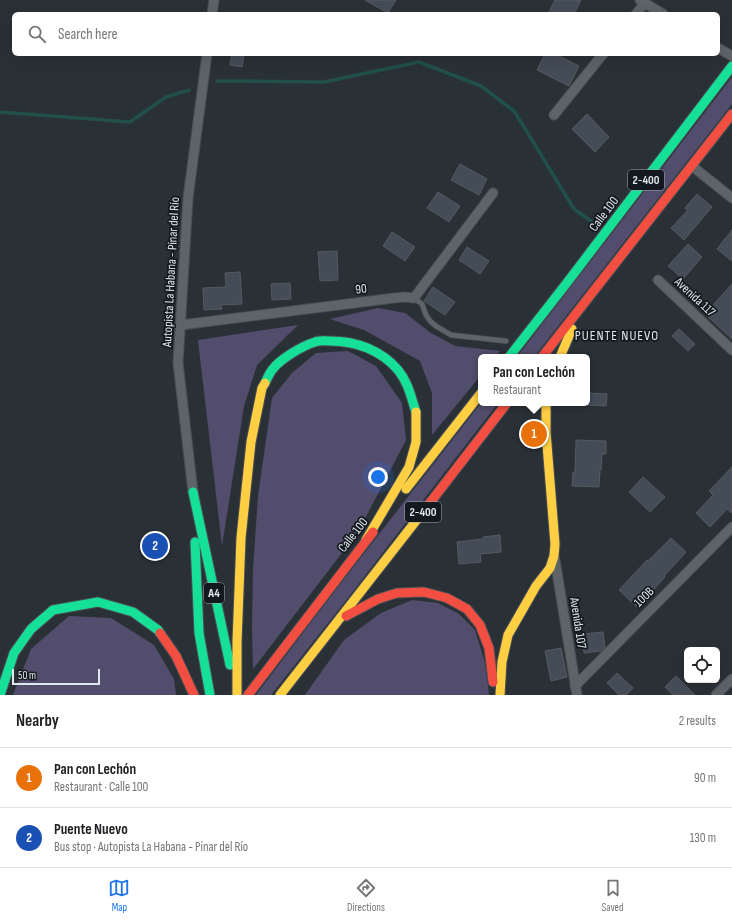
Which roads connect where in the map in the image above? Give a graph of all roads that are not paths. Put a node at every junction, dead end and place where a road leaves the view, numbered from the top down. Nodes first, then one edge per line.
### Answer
1 (214, 0) edge
2 (642, 2) edge
3 (212, 12) edge
4 (637, 12) edge
5 (660, 12) edge
6 (720, 49) edge
7 (207, 56) edge
8 (601, 56) edge
9 (732, 56) edge
10 (732, 66) edge
11 (732, 114) edge
12 (554, 115) dead end
13 (692, 166) junction
14 (493, 193) dead end
15 (732, 198) edge
16 (658, 280) dead end
17 (414, 298) junction
18 (581, 307) junction
19 (181, 325) junction
20 (506, 341) dead end
21 (732, 350) edge
22 (511, 354) edge
23 (544, 354) edge
24 (561, 354) edge
25 (478, 397) edge
26 (505, 406) edge
27 (546, 406) edge
28 (193, 492) junction
29 (732, 527) edge
30 (366, 540) junction
31 (554, 556) junction
32 (339, 620) junction
33 (199, 633) junction
34 (732, 679) edge
35 (576, 690) edge
36 (0, 695) edge
37 (194, 695) edge
38 (210, 695) edge
39 (236, 695) edge
40 (248, 695) edge
41 (280, 695) edge
42 (494, 695) edge
43 (500, 695) edge
44 (716, 695) edge

1 - 3 street
2 - 4 street
2 - 5 street
6 - 9 street
7 - 19 street, Autopista La Habana - Pinar del Río
8 - 12 street
10 - 22 highway, Calle 100 / 2-400
11 - 13 highway, 2-400
13 - 15 street
13 - 18 highway, 2-400
14 - 17 street
16 - 21 street, Avenida 117
17 - 19 street, 90
17 - 20 lane
18 - 23 highway, 2-400
18 - 24 highway
19 - 28 street, Autopista La Habana - Pinar del Río
25 - 30 highway, Calle 100 / 2-400
26 - 32 highway, 2-400
27 - 31 highway
28 - 33 highway, Autopista La Habana - Pinar del Río / A4
28 - 39 highway, Autopista La Habana - Pinar del Río / A4
29 - 35 street, 100B
30 - 39 highway
30 - 40 highway, Calle 100 / 2-400
31 - 35 street, Avenida 107
31 - 43 highway
32 - 41 highway, 2-400
32 - 42 highway
33 - 37 highway, A4
33 - 38 highway, Autopista La Habana - Pinar del Río / A4
34 - 44 street
36 - 37 highway

